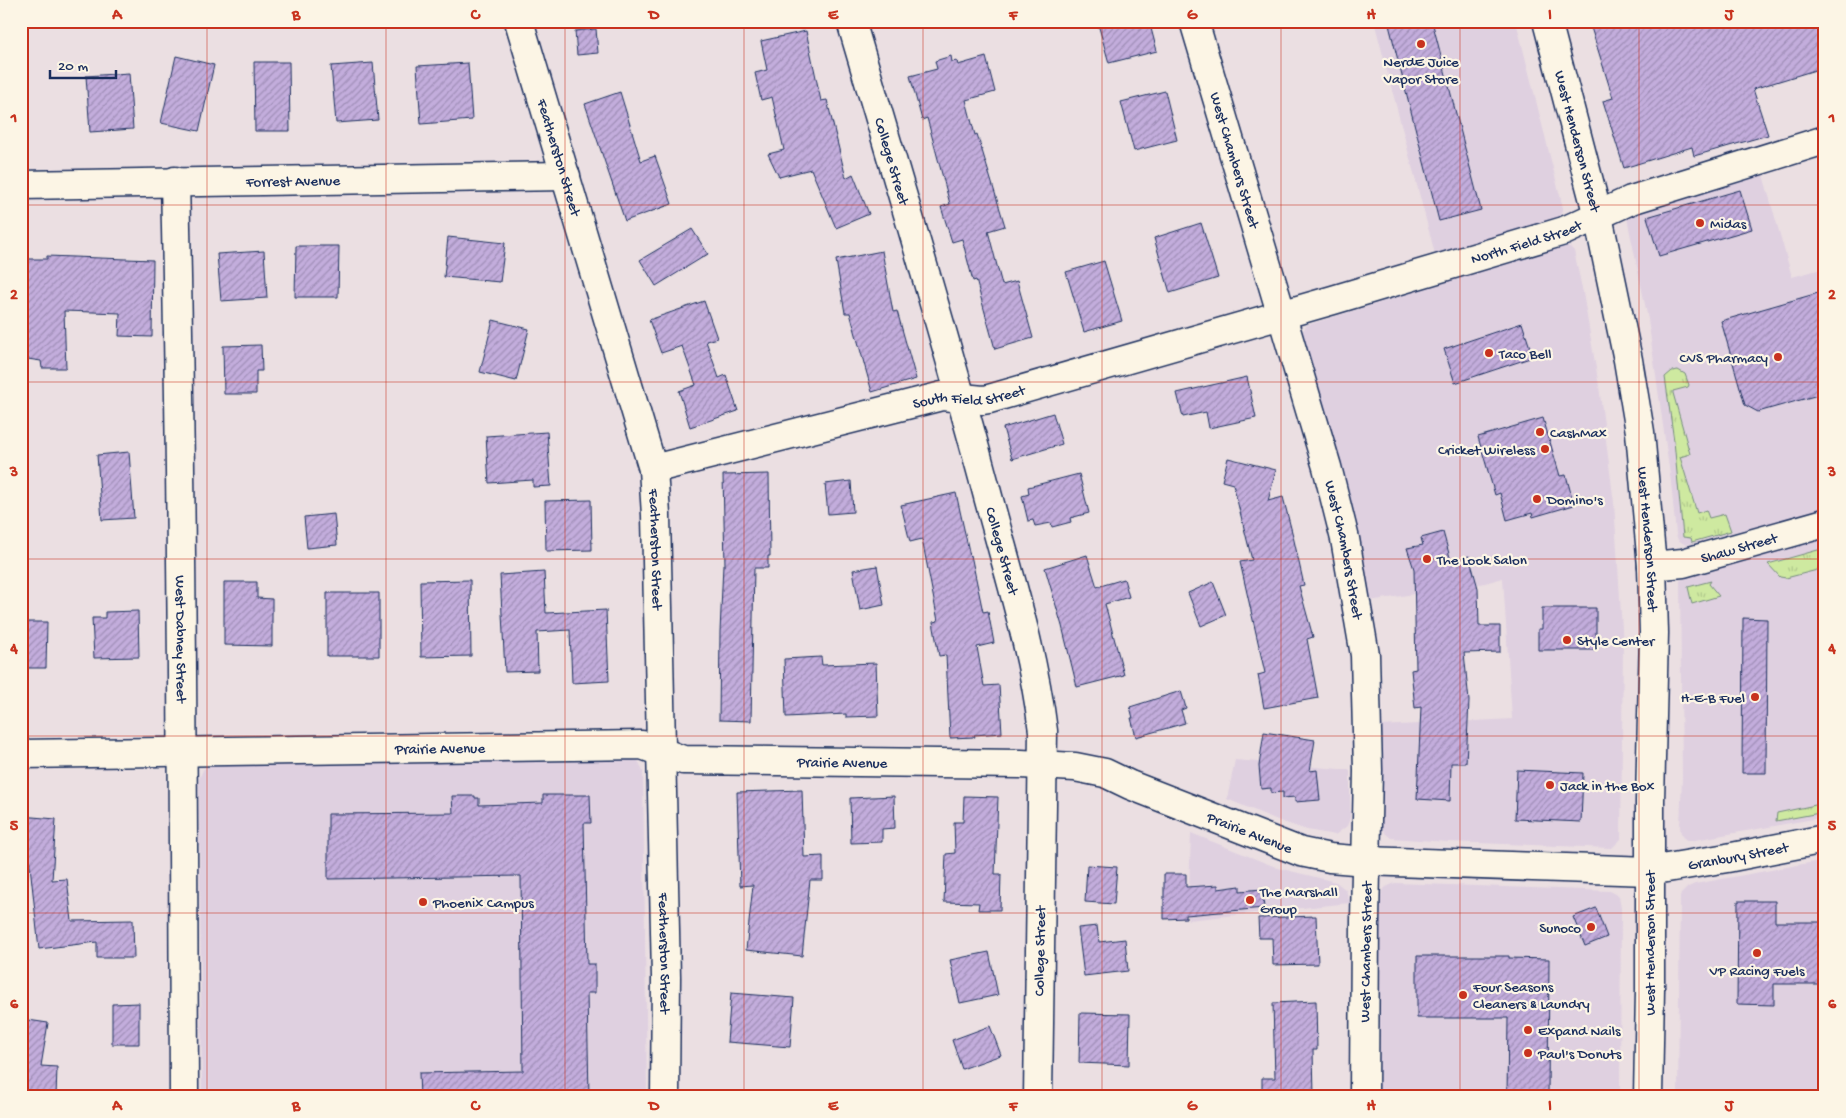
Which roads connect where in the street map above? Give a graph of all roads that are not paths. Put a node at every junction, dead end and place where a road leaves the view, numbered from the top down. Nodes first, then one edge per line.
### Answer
1 (519, 21) edge
2 (851, 21) edge
3 (1194, 21) edge
4 (1547, 21) edge
5 (1825, 140) edge
6 (566, 176) junction
7 (175, 182) junction
8 (21, 185) edge
9 (1598, 216) junction
10 (1281, 316) junction
11 (962, 398) junction
12 (653, 470) junction
13 (1825, 523) edge
14 (1652, 566) junction
15 (184, 751) junction
16 (662, 753) junction
17 (21, 754) edge
18 (1042, 765) junction
19 (1825, 839) edge
20 (1366, 861) junction
21 (1649, 871) junction
22 (184, 1097) edge
23 (665, 1097) edge
24 (1038, 1097) edge
25 (1364, 1097) edge
26 (1648, 1097) edge

1 - 6 street, Featherston Street
2 - 11 street, College Street
3 - 10 street, West Chambers Street
4 - 9 street, West Henderson Street
5 - 9 street, North Field Street
6 - 7 street, Forrest Avenue
6 - 12 street, Featherston Street
7 - 8 street, Forrest Avenue
7 - 15 street, West Dabney Street
9 - 10 street, North Field Street
9 - 14 street, West Henderson Street
10 - 11 street, South Field Street
10 - 20 street, West Chambers Street
11 - 12 street, South Field Street
11 - 18 street, College Street
12 - 16 street, Featherston Street
13 - 14 street, Shaw Street
14 - 21 street, West Henderson Street
15 - 16 street, Prairie Avenue
15 - 17 street, Prairie Avenue
15 - 22 street, West Dabney Street
16 - 18 street, Prairie Avenue
16 - 23 street, Featherston Street
18 - 20 street, Prairie Avenue
18 - 24 street, College Street
19 - 21 street, Granbury Street
20 - 21 street, Prairie Avenue
20 - 25 street, West Chambers Street
21 - 26 street, West Henderson Street

